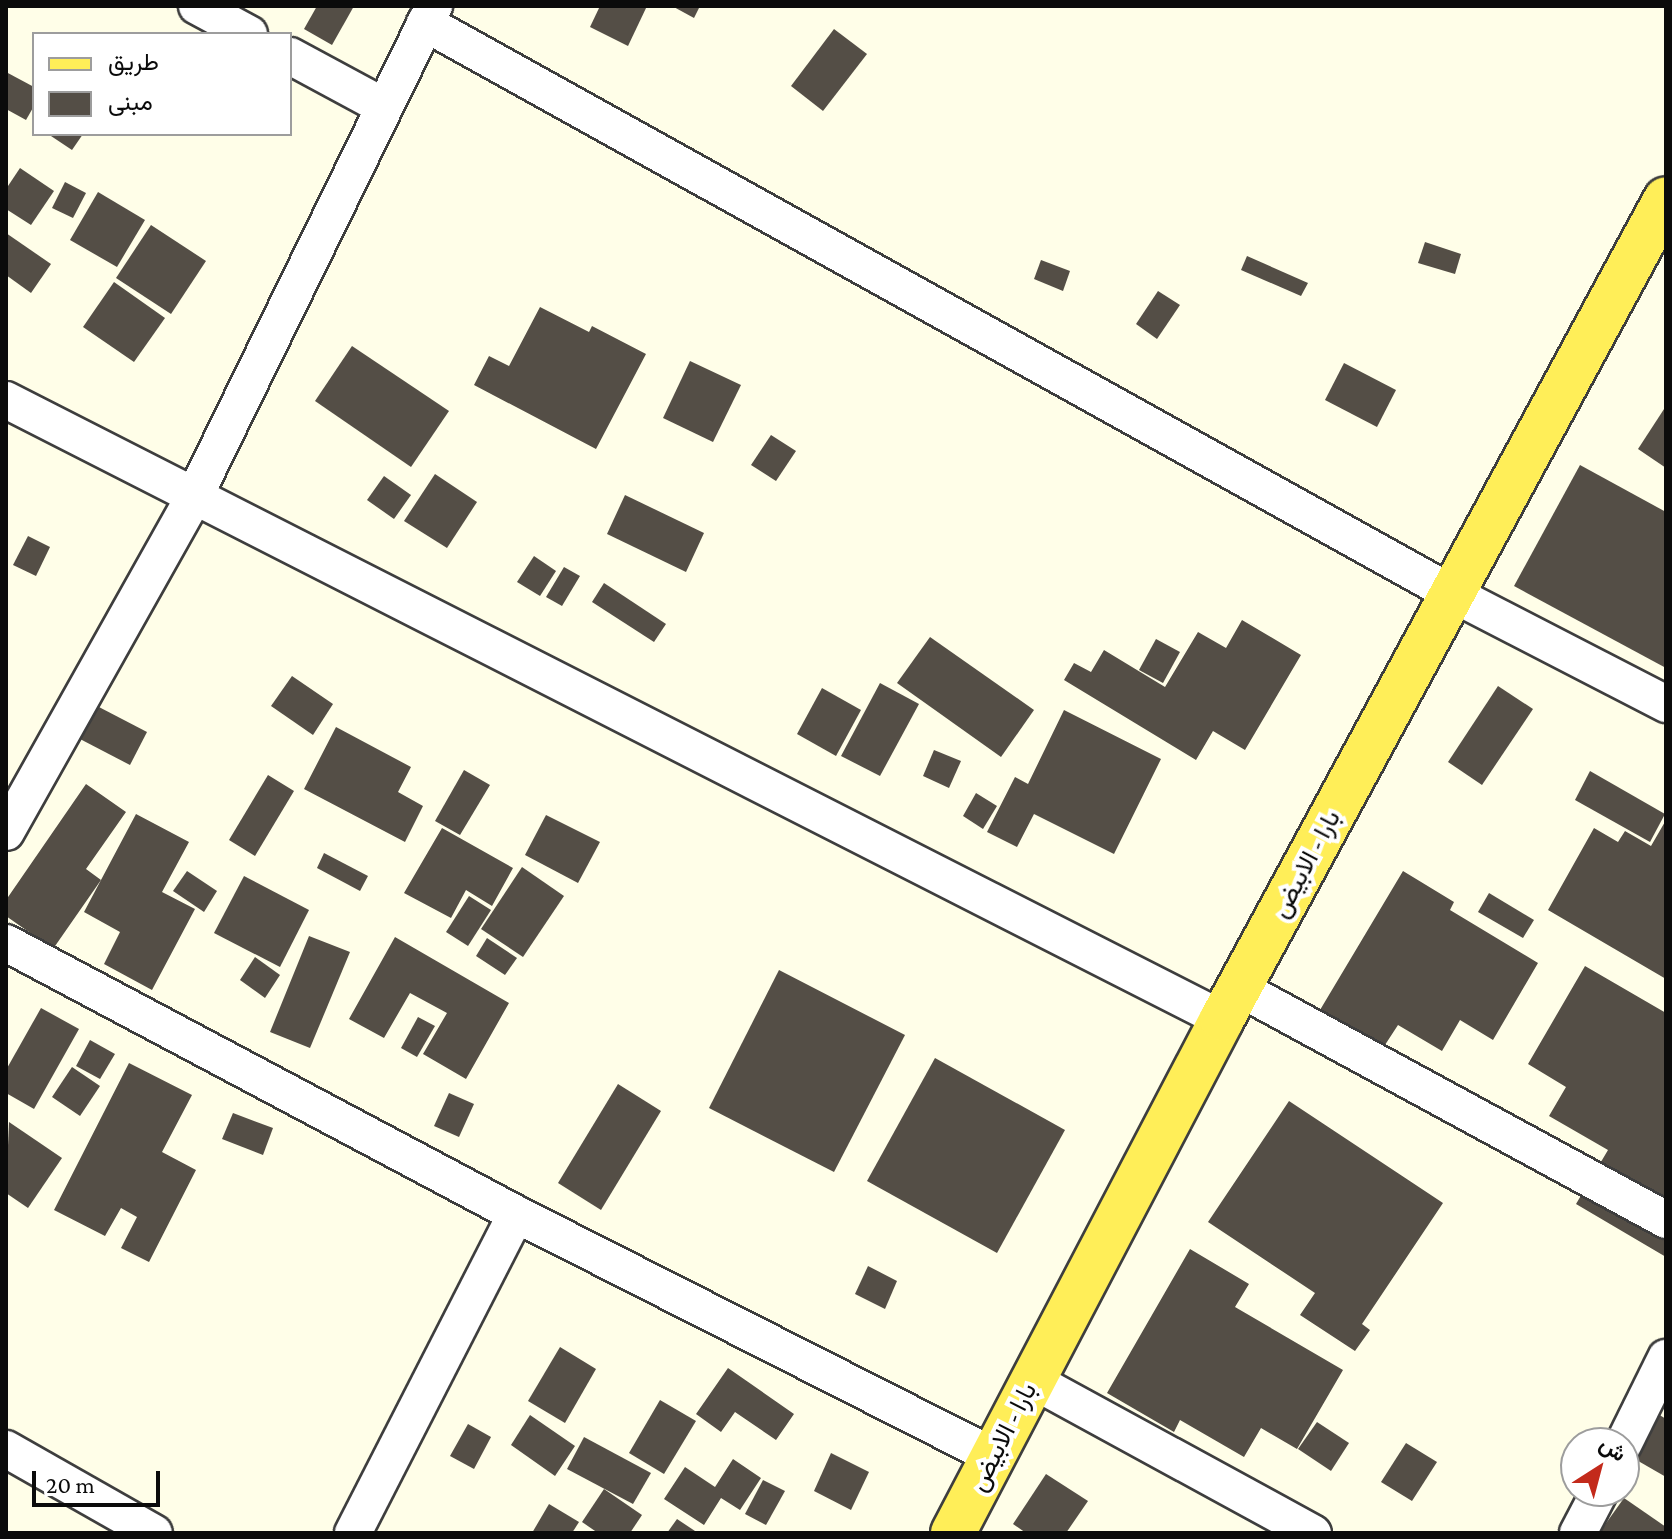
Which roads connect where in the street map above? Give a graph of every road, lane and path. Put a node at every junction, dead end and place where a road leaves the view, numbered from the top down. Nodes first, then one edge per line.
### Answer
1 (197, 6) edge
2 (429, 14) edge
3 (245, 32) edge
4 (292, 57) edge
5 (381, 105) junction
6 (1666, 199) edge
7 (6, 400) edge
8 (193, 499) junction
9 (1453, 594) junction
10 (1666, 704) edge
11 (6, 832) edge
12 (6, 943) edge
13 (1231, 1004) junction
14 (516, 1214) junction
15 (1666, 1220) edge
16 (1666, 1358) edge
17 (1032, 1380) junction
18 (1632, 1427) edge
19 (6, 1449) edge
20 (993, 1456) junction
21 (1592, 1507) edge
22 (154, 1533) edge
23 (353, 1533) edge
24 (953, 1533) edge
25 (1313, 1533) edge
26 (1578, 1533) edge

1 - 3 street
2 - 5 street
2 - 9 street
4 - 5 street
5 - 8 street
6 - 9 main road, بارا - الابيض
7 - 8 street
8 - 11 street
8 - 13 street
9 - 10 street
9 - 13 main road, بارا - الابيض
12 - 14 street
13 - 15 street
13 - 17 main road, بارا - الابيض
14 - 20 street
14 - 23 street
16 - 18 street
17 - 20 main road, بارا - الابيض
17 - 25 street
19 - 22 street
20 - 24 main road, بارا - الابيض
21 - 26 street

